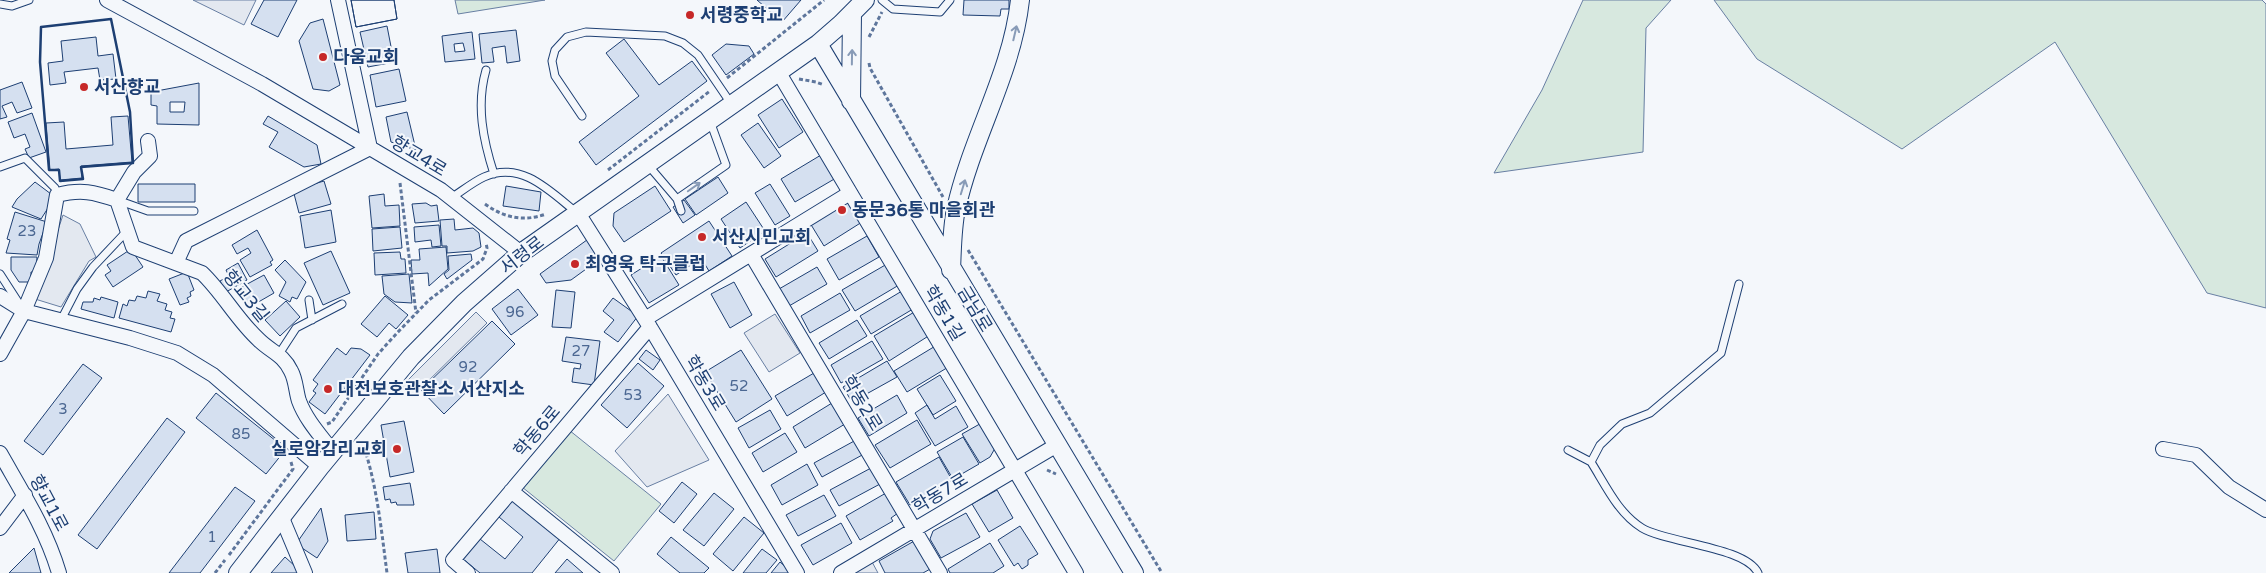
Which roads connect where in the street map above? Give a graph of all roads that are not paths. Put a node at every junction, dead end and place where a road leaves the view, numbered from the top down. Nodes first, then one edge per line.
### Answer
1 (29, 0) edge
2 (107, 0) edge
3 (338, 0) edge
4 (865, 0) edge
5 (950, 0) edge
6 (885, 2) edge
7 (1021, 2) edge
8 (0, 4) edge
9 (852, 13) junction
10 (818, 44) junction
11 (486, 70) dead end
12 (782, 80) junction
13 (851, 101) junction
14 (732, 106) junction
15 (582, 116) dead end
16 (710, 121) junction
17 (148, 141) dead end
18 (370, 148) junction
19 (647, 165) junction
20 (0, 167) edge
21 (494, 174) junction
22 (850, 193) junction
23 (57, 195) junction
24 (451, 198) junction
25 (677, 199) junction
26 (117, 200) junction
27 (571, 208) junction
28 (194, 211) dead end
29 (681, 211) dead end
30 (127, 231) junction
31 (521, 253) junction
32 (750, 254) junction
33 (176, 263) junction
34 (952, 270) junction
35 (0, 274) edge
36 (1739, 284) dead end
37 (0, 296) edge
38 (309, 300) dead end
39 (342, 304) dead end
40 (24, 311) junction
41 (61, 320) junction
42 (312, 320) junction
43 (647, 323) junction
44 (0, 354) edge
45 (279, 354) junction
46 (1058, 445) junction
47 (2163, 449) dead end
48 (1568, 450) dead end
49 (333, 452) junction
50 (0, 453) edge
51 (1591, 462) junction
52 (320, 467) junction
53 (1015, 470) junction
54 (511, 491) junction
55 (25, 495) junction
56 (2266, 510) edge
57 (282, 518) junction
58 (0, 528) edge
59 (915, 529) junction
60 (59, 573) edge
61 (238, 573) edge
62 (305, 573) edge
63 (468, 573) edge
64 (612, 573) edge
65 (797, 573) edge
66 (841, 573) edge
67 (940, 573) edge
68 (1076, 573) edge
69 (1134, 573) edge
70 (1758, 573) edge

1 - 8 lane
2 - 18 street
3 - 18 street, 향교4로
4 - 9 street, 서령로
5 - 6 lane
34 -> 7 street
9 - 10 street, 서령로
13 -> 9 street
10 - 12 street, 서령로
10 - 13 street, 금남로
11 - 21 lane
12 - 14 street, 서령로
12 - 22 street, 학동1길
13 - 34 street, 금남로
14 - 15 lane
14 - 16 street, 서령로
16 - 19 street, 서령로
25 -> 16 lane
17 - 26 street
18 - 24 street, 향교4로
18 - 33 street
19 - 25 lane
19 - 27 street, 서령로
20 - 23 lane
21 - 24 lane
21 - 27 lane
22 - 32 street, 학동6로
22 - 53 street, 학동1길
23 - 26 street
23 - 40 street
24 - 31 street, 향교4로
25 - 29 lane
26 - 28 lane
26 - 30 street, 향교3길
27 - 31 street, 서령로
27 - 43 street, 학동3로
30 - 33 street, 향교3길
30 - 41 lane
31 - 49 street, 서령로
32 - 43 street, 학동6로
32 - 59 street, 학동2로
33 - 45 street, 향교3길
34 - 46 street, 금남로
35 - 40 lane
36 - 51 lane
37 - 40 street
38 - 42 lane
39 - 42 lane
40 - 41 street
40 - 44 street
41 - 52 street
42 - 45 lane
43 - 54 street, 학동6로
43 - 65 street, 학동3로
45 - 49 street, 향교3길
46 - 53 street, 학동7로
46 - 69 street, 금남로
47 - 56 street
48 - 51 lane
49 - 52 street, 서령로
50 - 55 street, 향교1로
51 - 70 lane
52 - 57 street, 서령로
53 - 59 street, 학동7로
53 - 68 street, 학동1길
54 - 63 street, 학동6로
54 - 64 street
55 - 58 street
55 - 60 street, 향교1로
57 - 61 street, 서령로
57 - 62 street
59 - 66 street, 학동7로
59 - 67 street, 학동2로

